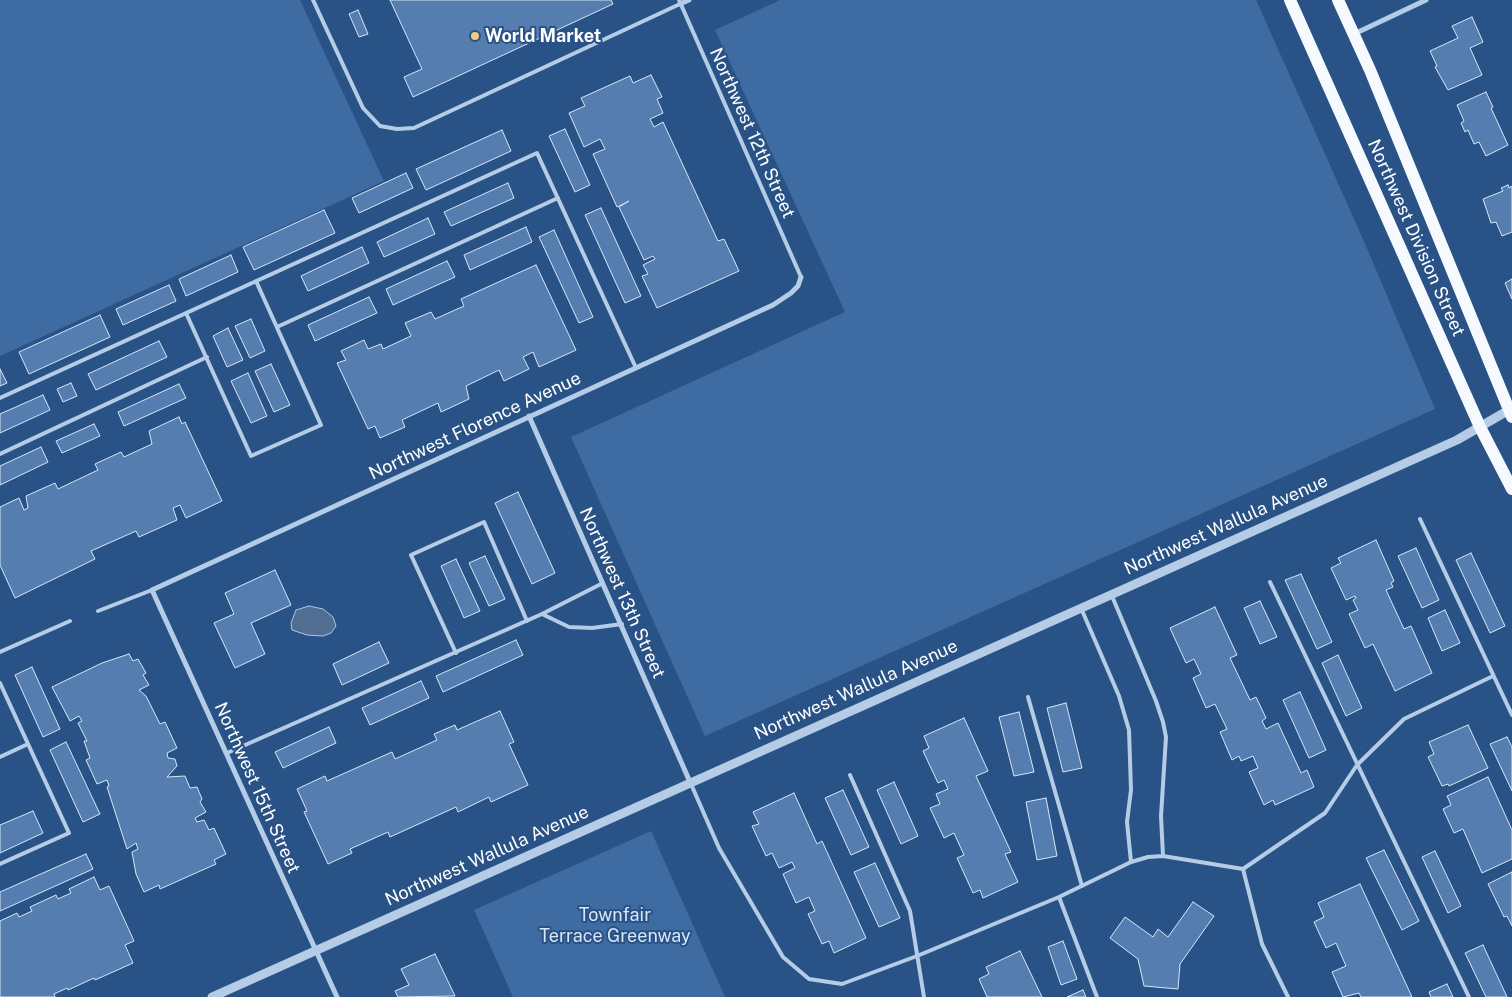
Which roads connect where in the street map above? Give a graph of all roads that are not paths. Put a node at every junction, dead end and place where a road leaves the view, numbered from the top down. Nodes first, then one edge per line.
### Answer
1 (313, 0) edge
2 (690, 0) edge
3 (1290, 0) edge
4 (1338, 0) edge
5 (1426, 0) edge
6 (679, 2) edge
7 (1354, 34) junction
8 (558, 198) junction
9 (801, 277) joint
10 (256, 281) junction
11 (186, 313) junction
12 (277, 328) junction
13 (207, 357) junction
14 (636, 368) junction
15 (0, 398) edge
16 (1511, 412) edge
17 (528, 416) junction
18 (1480, 427) junction
19 (0, 454) edge
20 (1512, 488) edge
21 (1420, 519) dead end
22 (1270, 582) dead end
23 (603, 583) junction
24 (152, 590) junction
25 (1111, 594) junction
26 (1081, 608) junction
27 (98, 611) dead end
28 (542, 614) junction
29 (70, 621) dead end
30 (528, 621) junction
31 (622, 624) junction
32 (0, 652) edge
33 (456, 653) junction
34 (1493, 676) junction
35 (0, 683) edge
36 (1028, 697) dead end
37 (1512, 715) edge
38 (28, 744) junction
39 (227, 753) junction
40 (0, 757) edge
41 (1357, 765) junction
42 (850, 775) dead end
43 (690, 782) junction
44 (1163, 856) junction
45 (1131, 862) junction
46 (0, 864) edge
47 (1242, 869) junction
48 (1082, 886) junction
49 (1059, 897) junction
50 (315, 951) junction
51 (917, 956) junction
52 (212, 997) edge
53 (336, 997) edge
54 (924, 997) edge
55 (1097, 997) edge
56 (1288, 997) edge
57 (1469, 997) edge

1 - 6 lane
2 - 6 street
3 - 18 main road, Northwest Division Street
4 - 7 main road, Northwest Division Street
5 - 7 street
6 - 9 lane, Northwest 12th Street
7 - 16 main road, Northwest Division Street
8 - 10 lane
8 - 12 lane
8 - 14 lane
9 - 14 street, Northwest Florence Avenue
10 - 11 lane
10 - 12 lane
11 - 13 lane
11 - 15 lane
12 - 13 lane
13 - 19 lane
14 - 17 street, Northwest Florence Avenue
16 - 18 street, Northwest Wallula Avenue
17 - 23 street, Northwest 13th Street
17 - 24 street, Northwest Florence Avenue
18 - 20 main road, Northwest Division Street
18 - 25 street, Northwest Wallula Avenue
21 - 34 lane
22 - 41 lane
23 - 28 lane
23 - 31 street, Northwest 13th Street
24 - 27 lane
24 - 39 street, Northwest 15th Street
25 - 26 street, Northwest Wallula Avenue
25 - 44 lane
26 - 43 street, Northwest Wallula Avenue
26 - 45 lane
28 - 30 lane
28 - 31 lane
29 - 32 lane
30 - 33 lane
30 - 33 lane
31 - 43 street, Northwest 13th Street
33 - 39 lane
34 - 37 lane
34 - 41 lane
35 - 38 lane
36 - 48 lane
38 - 40 lane
38 - 46 lane
39 - 50 street, Northwest 15th Street
41 - 47 lane
41 - 57 lane
42 - 51 lane
43 - 50 street, Northwest Wallula Avenue
43 - 51 lane
44 - 45 lane
44 - 47 lane
45 - 48 lane
47 - 56 lane
48 - 49 lane
49 - 51 lane
49 - 55 lane
50 - 52 street, Northwest Wallula Avenue
50 - 53 street, Northwest 15th Street
51 - 54 lane

